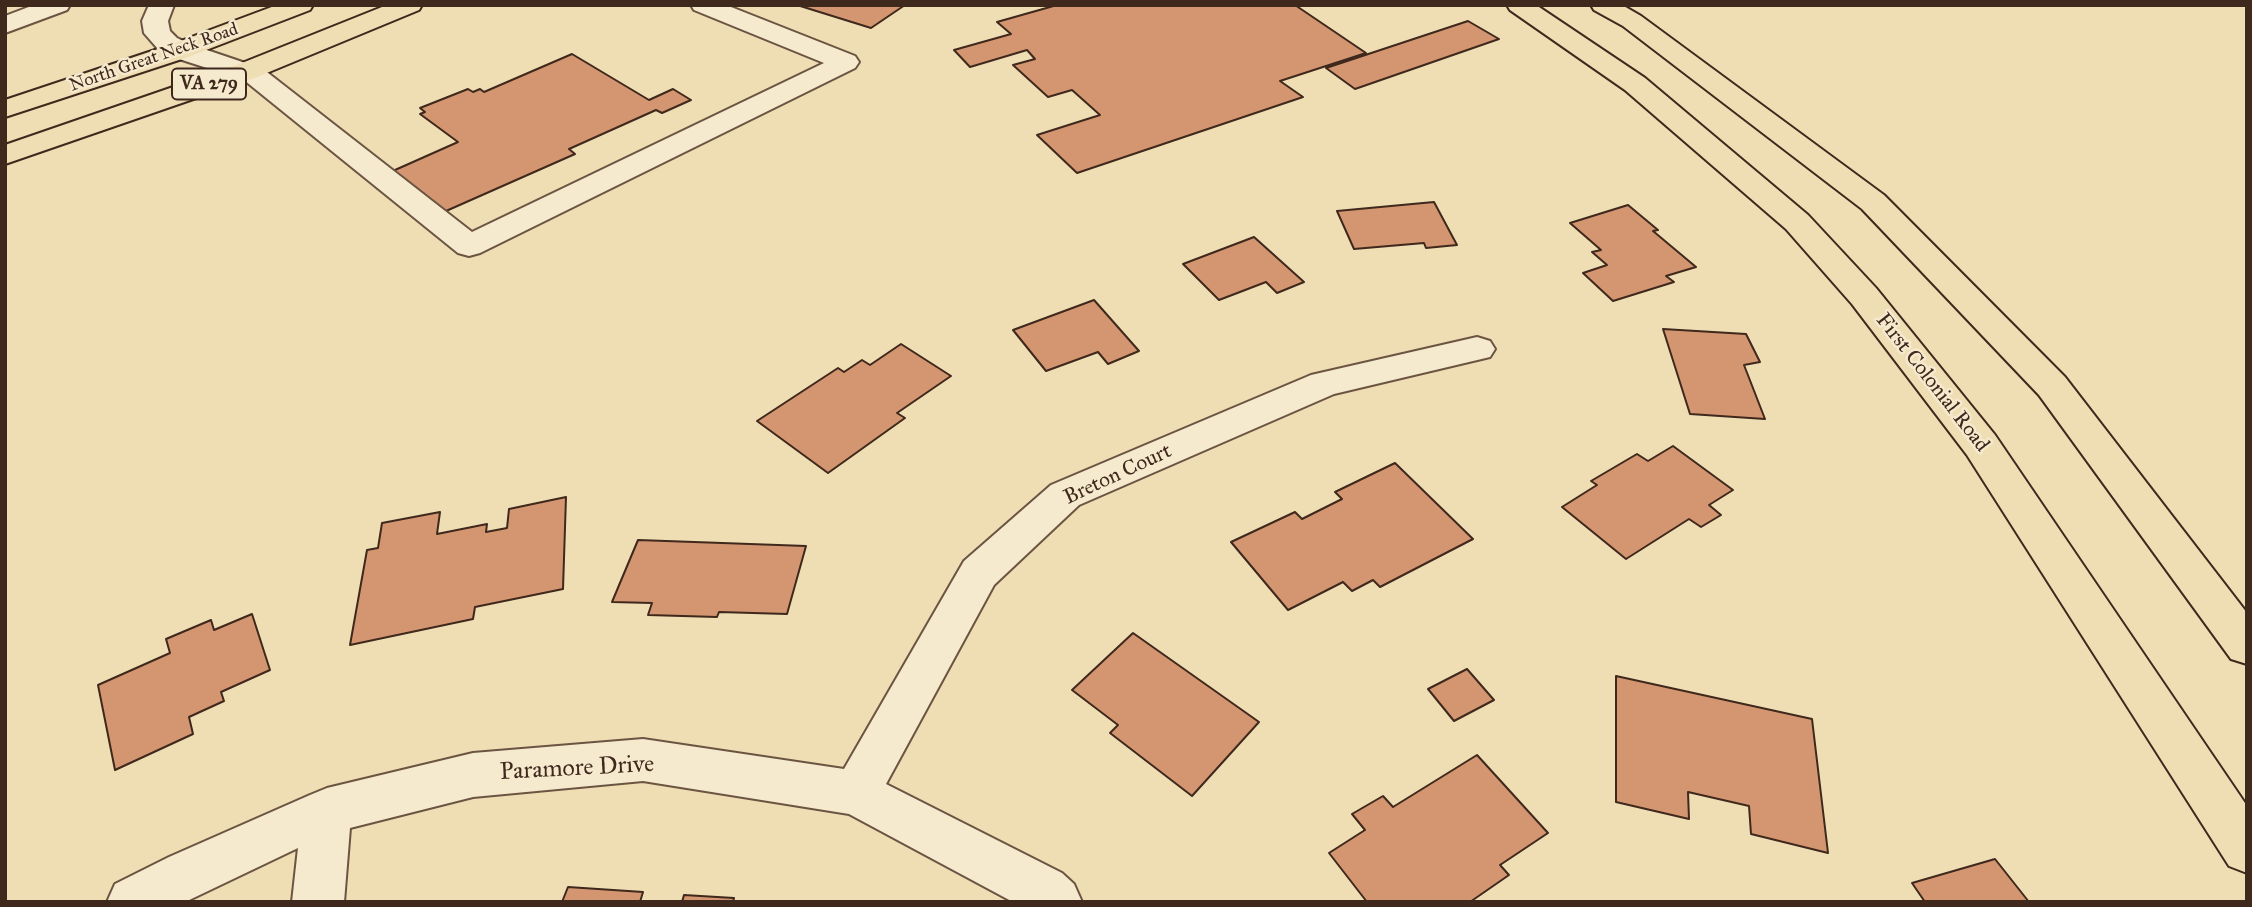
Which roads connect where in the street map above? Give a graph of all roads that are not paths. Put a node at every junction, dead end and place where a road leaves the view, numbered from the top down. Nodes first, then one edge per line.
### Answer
1 (58, 5) edge
2 (162, 5) edge
3 (301, 5) edge
4 (410, 5) edge
5 (704, 5) edge
6 (1519, 5) edge
7 (1603, 5) edge
8 (5, 25) edge
9 (179, 51) junction
10 (247, 71) junction
11 (5, 109) edge
12 (5, 155) edge
13 (1477, 349) dead end
14 (2247, 646) edge
15 (856, 793) junction
16 (327, 811) junction
17 (2247, 849) edge
18 (133, 902) edge
19 (318, 902) edge
20 (1056, 902) edge

1 - 8 street
2 - 9 street
3 - 9 main road, North Great Neck Road / VA 279
4 - 10 main road, North Great Neck Road / VA 279
5 - 10 street
6 - 17 main road, First Colonial Road
7 - 14 main road
9 - 10 street
9 - 11 main road, North Great Neck Road / VA 279
10 - 12 main road, North Great Neck Road / VA 279
13 - 15 street, Breton Court
15 - 16 street, Paramore Drive
15 - 20 street, Paramore Drive
16 - 18 street, Paramore Drive
16 - 19 street

